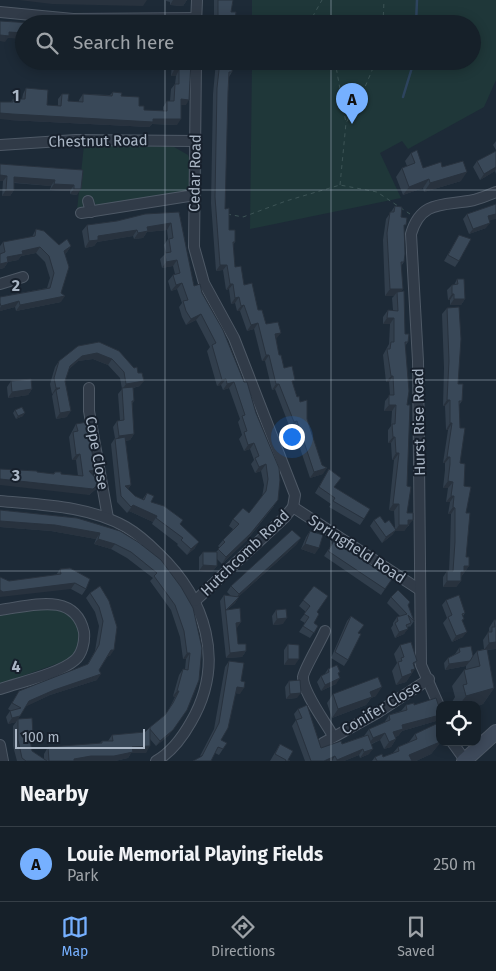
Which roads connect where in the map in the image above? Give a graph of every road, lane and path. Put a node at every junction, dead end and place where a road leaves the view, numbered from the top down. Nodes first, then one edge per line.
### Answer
1 (197, 0) edge
2 (322, 0) edge
3 (384, 0) edge
4 (0, 12) edge
5 (31, 15) edge
6 (196, 15) edge
7 (314, 15) edge
8 (383, 15) edge
9 (196, 70) edge
10 (337, 70) edge
11 (372, 70) edge
12 (346, 124) junction
13 (196, 141) junction
14 (0, 145) edge
15 (340, 185) junction
16 (496, 192) edge
17 (195, 195) junction
18 (88, 201) dead end
19 (224, 214) edge
20 (415, 220) junction
21 (23, 277) dead end
22 (204, 283) joint
23 (0, 284) edge
24 (88, 388) dead end
25 (0, 501) edge
26 (293, 507) junction
27 (108, 518) junction
28 (420, 590) junction
29 (195, 600) junction
30 (0, 610) edge
31 (325, 631) dead end
32 (429, 679) junction
33 (0, 689) edge
34 (437, 701) edge
35 (496, 732) edge
36 (333, 736) junction
37 (323, 743) dead end
38 (0, 745) edge
39 (455, 746) edge
40 (3, 761) edge
41 (156, 761) edge
42 (464, 761) edge

1 - 6 street
2 - 7 path
3 - 8 path
4 - 5 street
9 - 13 street, Cedar Road
10 - 12 path
11 - 12 path
12 - 15 path
13 - 14 street, Chestnut Road
13 - 17 street, Cedar Road
15 - 19 path
15 - 20 path
16 - 20 street
17 - 18 street
17 - 22 street, Cedar Road
20 - 28 street, Hurst Rise Road
21 - 23 street
22 - 26 street, Hutchcomb Road
24 - 27 street, Cope Close
25 - 27 street
26 - 28 street, Springfield Road
26 - 29 street, Hutchcomb Road
27 - 29 street
28 - 32 street, Hurst Rise Road
29 - 41 street
30 - 33 street
31 - 36 street, Conifer Close
32 - 34 street, Hurst Rise Road
32 - 36 street, Conifer Close
35 - 42 street
36 - 37 street, Conifer Close
38 - 40 street
39 - 42 street

